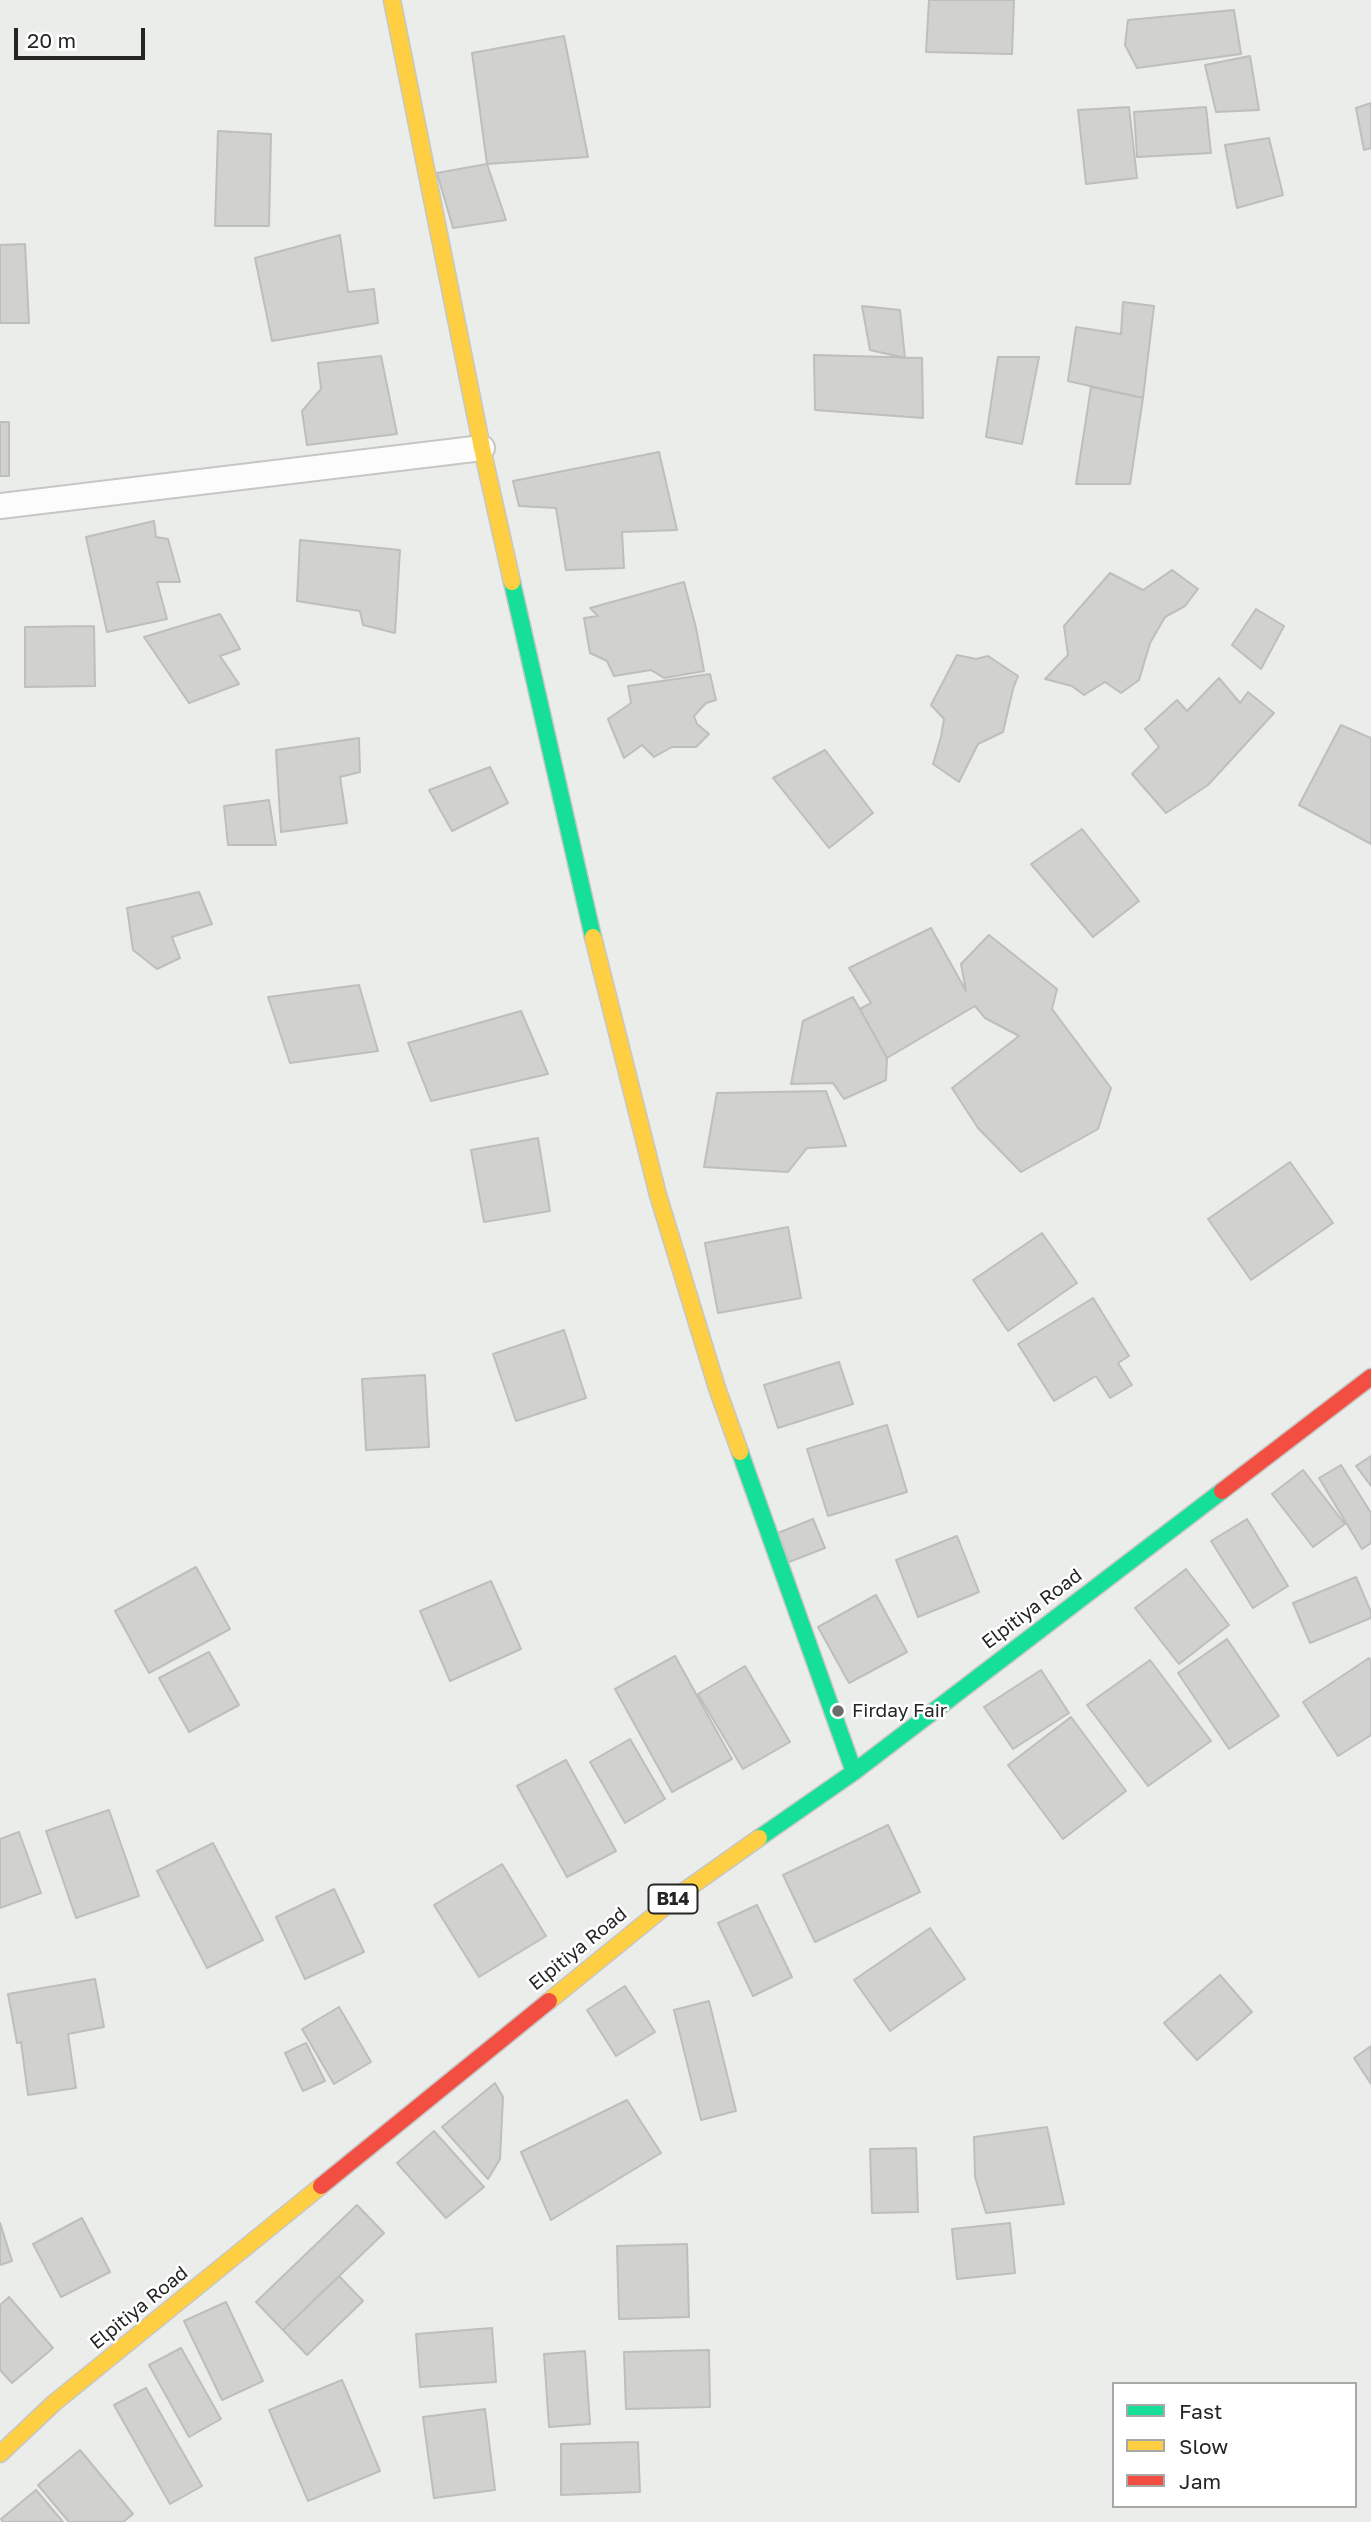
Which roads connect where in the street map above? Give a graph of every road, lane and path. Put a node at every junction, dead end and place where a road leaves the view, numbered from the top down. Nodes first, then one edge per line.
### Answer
1 (392, 0) edge
2 (482, 448) junction
3 (0, 506) edge
4 (1371, 1377) edge
5 (854, 1772) junction
6 (0, 2454) edge

1 - 2 street
2 - 3 lane
2 - 5 street
4 - 5 street, Elpitiya Road / B14
5 - 6 street, Elpitiya Road / B14

